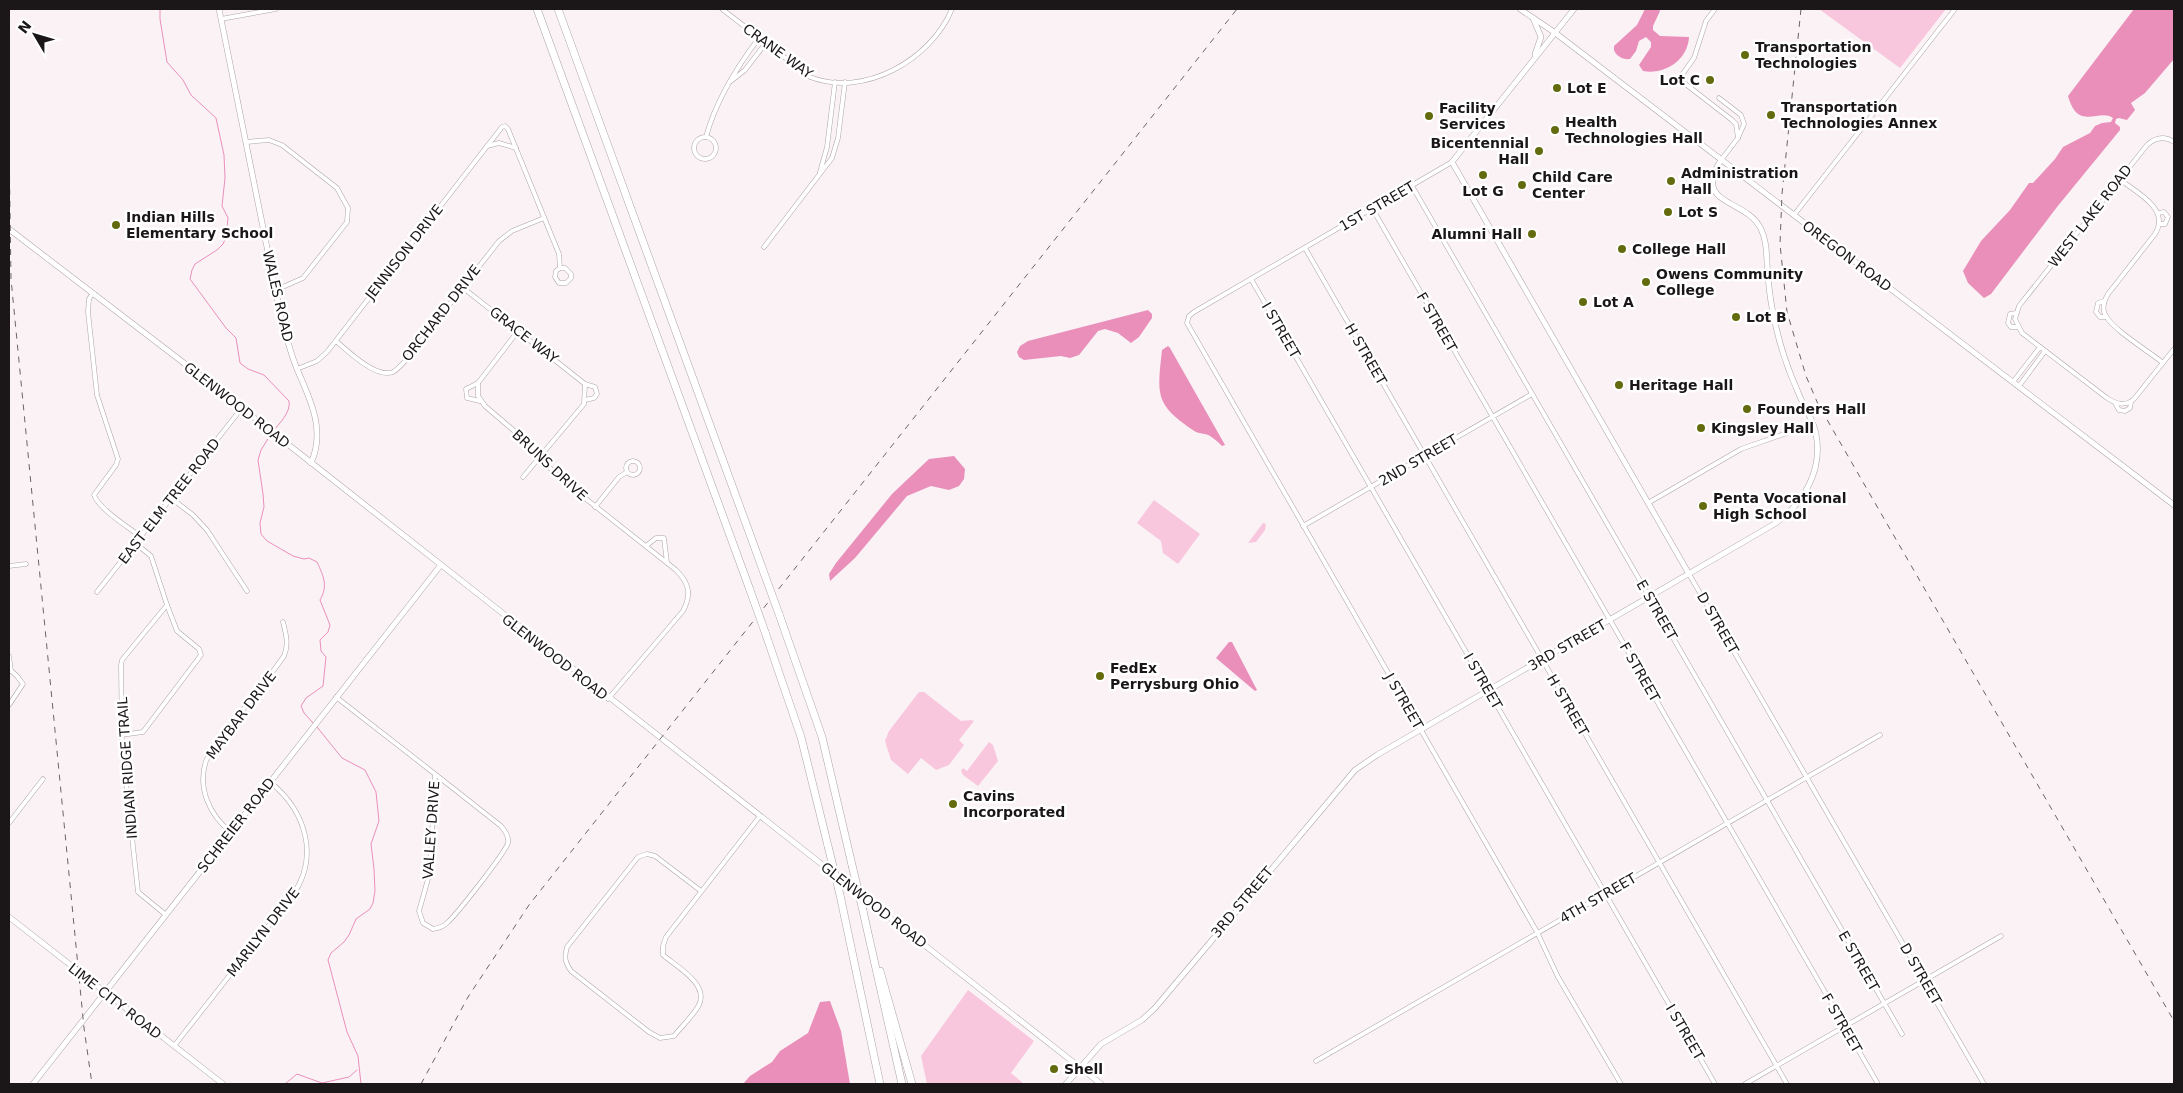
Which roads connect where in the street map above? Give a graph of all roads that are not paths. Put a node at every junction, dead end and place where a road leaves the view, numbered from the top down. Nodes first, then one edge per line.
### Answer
1 (219, 9) edge
2 (276, 9) edge
3 (537, 9) edge
4 (558, 9) edge
5 (722, 9) edge
6 (952, 9) edge
7 (1520, 9) edge
8 (1574, 9) edge
9 (1715, 9) edge
10 (1955, 9) edge
11 (1533, 18) junction
12 (221, 19) junction
13 (1554, 32) junction
14 (759, 38) junction
15 (765, 44) junction
16 (1533, 59) junction
17 (731, 81) junction
18 (840, 82) junction
19 (1719, 98) dead end
20 (706, 137) junction
21 (1738, 138) junction
22 (246, 142) junction
23 (2174, 142) edge
24 (485, 147) junction
25 (516, 148) junction
26 (1721, 160) junction
27 (1452, 162) junction
28 (817, 178) junction
29 (2119, 179) junction
30 (1412, 186) junction
31 (1372, 208) junction
32 (2158, 213) junction
33 (1794, 215) junction
34 (544, 218) junction
35 (2160, 224) junction
36 (9, 229) edge
37 (764, 247) dead end
38 (1304, 248) junction
39 (560, 268) junction
40 (1251, 279) junction
41 (462, 287) junction
42 (276, 290) junction
43 (93, 294) junction
44 (2104, 301) junction
45 (2016, 313) junction
46 (2106, 317) junction
47 (1188, 319) joint
48 (2018, 327) junction
49 (518, 331) junction
50 (336, 340) junction
51 (2040, 347) junction
52 (2174, 349) edge
53 (2046, 351) junction
54 (2164, 363) junction
55 (298, 370) junction
56 (2013, 382) junction
57 (478, 383) junction
58 (585, 384) junction
59 (2019, 386) junction
60 (1532, 394) junction
61 (585, 400) junction
62 (480, 401) junction
63 (2115, 402) junction
64 (2131, 402) junction
65 (241, 409) junction
66 (1493, 416) junction
67 (1813, 424) junction
68 (1424, 456) junction
69 (540, 457) junction
70 (311, 463) junction
71 (627, 472) dead end
72 (523, 477) dead end
73 (1371, 486) junction
74 (171, 498) junction
75 (1648, 503) junction
76 (2174, 505) edge
77 (595, 507) junction
78 (1303, 526) junction
79 (140, 536) junction
80 (136, 543) junction
81 (646, 546) junction
82 (667, 563) junction
83 (26, 564) dead end
84 (9, 566) edge
85 (440, 566) junction
86 (1689, 574) junction
87 (247, 591) dead end
88 (97, 592) dead end
89 (1650, 597) junction
90 (167, 604) junction
91 (1610, 620) junction
92 (283, 622) dead end
93 (9, 656) edge
94 (1542, 659) junction
95 (10, 670) edge
96 (1488, 690) junction
97 (336, 697) junction
98 (608, 699) junction
99 (9, 705) edge
100 (1420, 730) junction
101 (1880, 735) dead end
102 (122, 736) junction
103 (435, 774) junction
104 (1807, 777) junction
105 (43, 779) dead end
106 (270, 782) junction
107 (1767, 800) junction
108 (760, 816) junction
109 (9, 823) edge
110 (1727, 823) junction
111 (232, 832) junction
112 (1659, 862) junction
113 (701, 891) junction
114 (1605, 893) junction
115 (166, 915) junction
116 (9, 917) edge
117 (1537, 932) junction
118 (2001, 936) dead end
119 (869, 940) junction
120 (1924, 981) junction
121 (105, 992) junction
122 (1884, 1004) junction
123 (1844, 1027) junction
124 (1902, 1034) dead end
125 (174, 1046) junction
126 (872, 1054) junction
127 (1316, 1061) dead end
128 (1777, 1066) junction
129 (1079, 1067) junction
130 (33, 1084) edge
131 (223, 1084) edge
132 (875, 1084) edge
133 (880, 1084) edge
134 (902, 1084) edge
135 (912, 1084) edge
136 (1066, 1084) edge
137 (1101, 1084) edge
138 (1621, 1084) edge
139 (1715, 1084) edge
140 (1744, 1084) edge
141 (1787, 1084) edge
142 (1878, 1084) edge
143 (1984, 1084) edge

1 - 12 street, WALES ROAD
2 - 12 street
3 - 126 highway, bridge
4 - 119 highway, bridge
5 - 14 street, CRANE WAY
6 - 18 street
7 - 11 street, OREGON ROAD
8 - 13 street, 1ST STREET
9 - 21 street
10 - 33 street
11 - 13 street, OREGON ROAD
11 - 16 street
12 - 22 street, WALES ROAD
13 - 16 street, 1ST STREET
13 - 26 street, OREGON ROAD
14 - 15 street, CRANE WAY
14 - 17 street
15 - 17 street
15 - 18 street, CRANE WAY
16 - 27 street, 1ST STREET
17 - 20 street
18 - 28 street
18 - 28 street
19 - 21 street
20 - 20 street
21 - 26 street
22 - 42 street, WALES ROAD
22 - 42 street
23 - 29 street, WEST LAKE ROAD
24 - 25 street
24 - 25 street, JENNISON DRIVE
24 - 50 street, JENNISON DRIVE
25 - 34 street
26 - 33 street, OREGON ROAD
26 - 67 street, 3RD STREET
27 - 30 street, 1ST STREET
27 - 75 street, D STREET
28 - 37 street
29 - 32 street
29 - 45 street, WEST LAKE ROAD
30 - 31 street, 1ST STREET
30 - 60 street, E STREET
31 - 38 street, 1ST STREET
31 - 66 street, F STREET
32 - 35 street
32 - 35 street
33 - 56 street, OREGON ROAD
34 - 39 street
34 - 41 street, ORCHARD DRIVE
35 - 44 street
36 - 43 street, GLENWOOD ROAD
38 - 40 street, 1ST STREET
38 - 68 street, H STREET
39 - 39 street
40 - 47 street, 1ST STREET
40 - 73 street, I STREET
41 - 49 street, GRACE WAY
41 - 50 street, ORCHARD DRIVE
42 - 55 street, WALES ROAD
43 - 65 street, GLENWOOD ROAD
43 - 79 street
44 - 46 street
44 - 46 street
45 - 48 street
45 - 48 street
46 - 54 street
47 - 78 street, J STREET
48 - 51 street
49 - 57 street, BRUNS DRIVE
49 - 58 street, GRACE WAY
50 - 55 street, JENNISON DRIVE
51 - 53 street
51 - 56 street
52 - 54 street
53 - 59 street
53 - 63 street
54 - 64 street
55 - 70 street, WALES ROAD
56 - 59 street, OREGON ROAD
57 - 62 street
57 - 62 street, BRUNS DRIVE
58 - 61 street
58 - 61 street
59 - 76 street, OREGON ROAD
60 - 66 street, 2ND STREET
60 - 89 street, E STREET
61 - 69 street
62 - 69 street, BRUNS DRIVE
63 - 64 street
63 - 64 street
65 - 70 street, GLENWOOD ROAD
65 - 74 street, EAST ELM TREE ROAD
66 - 68 street, 2ND STREET
66 - 91 street, F STREET
67 - 75 street
67 - 86 street, 3RD STREET
68 - 73 street, 2ND STREET
68 - 94 street, H STREET
69 - 72 street
69 - 77 street, BRUNS DRIVE
70 - 85 street, GLENWOOD ROAD
71 - 77 street
73 - 78 street, 2ND STREET
73 - 96 street, I STREET
74 - 79 street, EAST ELM TREE ROAD
74 - 87 street
75 - 86 street, D STREET
77 - 81 street, BRUNS DRIVE
78 - 100 street, J STREET
79 - 80 street, EAST ELM TREE ROAD
80 - 88 street, EAST ELM TREE ROAD
80 - 90 street
81 - 82 street, BRUNS DRIVE
81 - 82 street
82 - 98 street, BRUNS DRIVE
83 - 84 street
85 - 97 street, SCHREIER ROAD
85 - 98 street, GLENWOOD ROAD
86 - 89 street, 3RD STREET
86 - 104 street, D STREET
89 - 91 street, 3RD STREET
89 - 107 street, E STREET
90 - 102 street, INDIAN RIDGE TRAIL
90 - 102 street
91 - 94 street, 3RD STREET
91 - 110 street, F STREET
92 - 111 street, MAYBAR DRIVE
93 - 95 street
94 - 96 street, 3RD STREET
94 - 112 street, H STREET
95 - 99 street
96 - 100 street, 3RD STREET
96 - 114 street, I STREET
97 - 103 street, VALLEY DRIVE
97 - 106 street, SCHREIER ROAD
98 - 108 street, GLENWOOD ROAD
100 - 117 street, J STREET
100 - 129 street, 3RD STREET
101 - 104 street, 4TH STREET
102 - 115 street, INDIAN RIDGE TRAIL
103 - 103 street, VALLEY DRIVE
104 - 107 street, 4TH STREET
104 - 120 street, D STREET
105 - 109 street
106 - 111 street, SCHREIER ROAD
106 - 125 street, MARILYN DRIVE
107 - 110 street, 4TH STREET
107 - 122 street, E STREET
108 - 113 street
108 - 129 street, GLENWOOD ROAD
110 - 112 street, 4TH STREET
110 - 123 street, F STREET
111 - 115 street, SCHREIER ROAD
112 - 114 street, 4TH STREET
112 - 128 street, H STREET
113 - 113 street
114 - 117 street, 4TH STREET
114 - 139 street, I STREET
115 - 121 street, SCHREIER ROAD
116 - 121 street, LIME CITY ROAD
117 - 127 street, 4TH STREET
117 - 138 street, J STREET
118 - 120 street
119 - 134 highway
119 - 135 highway
120 - 122 street
120 - 143 street, D STREET
121 - 125 street, LIME CITY ROAD
121 - 130 street, SCHREIER ROAD
122 - 123 street
122 - 124 street, E STREET
123 - 128 street
123 - 142 street, F STREET
125 - 131 street, LIME CITY ROAD
126 - 132 highway
126 - 133 highway
128 - 140 street
128 - 141 street, H STREET
129 - 136 street, 3RD STREET
129 - 137 street, GLENWOOD ROAD

